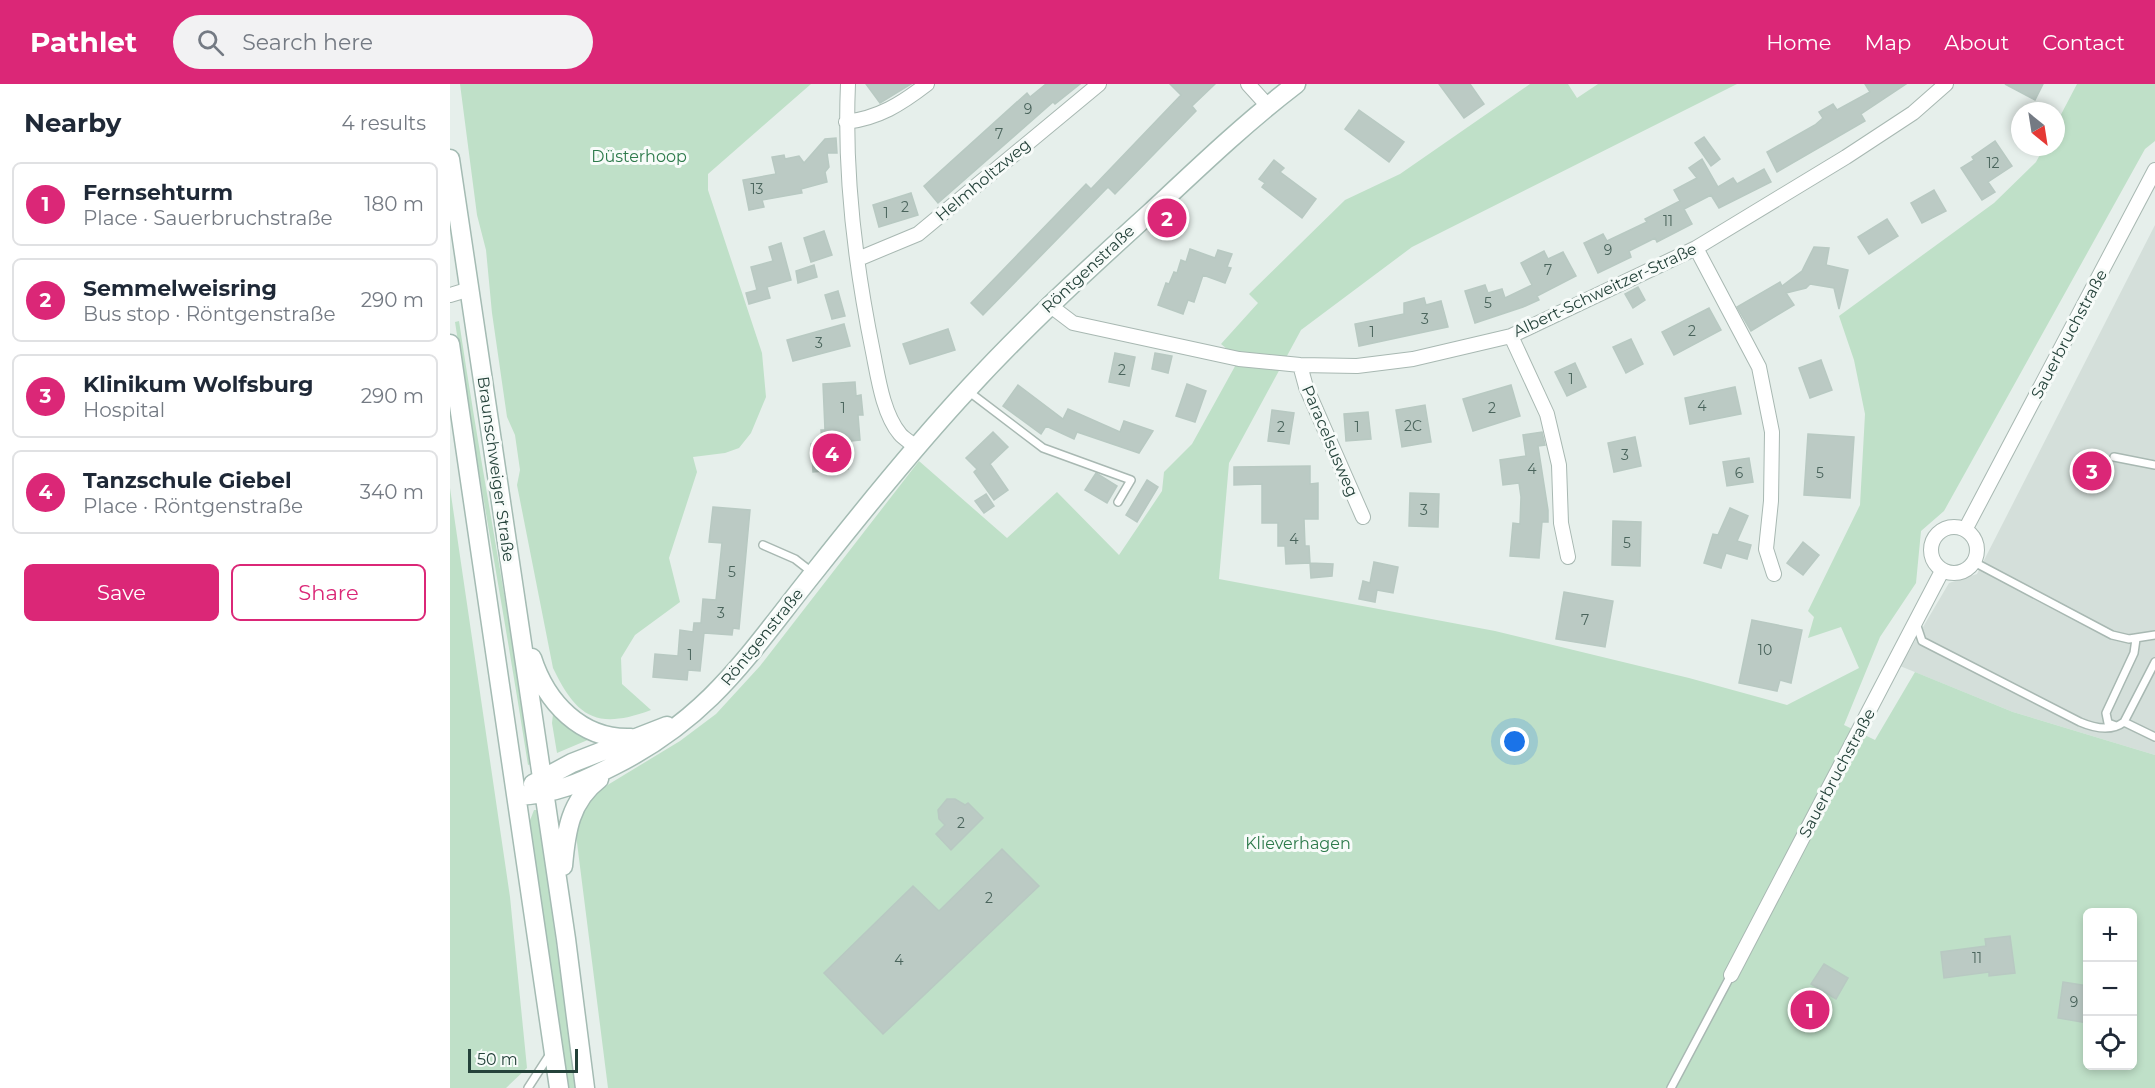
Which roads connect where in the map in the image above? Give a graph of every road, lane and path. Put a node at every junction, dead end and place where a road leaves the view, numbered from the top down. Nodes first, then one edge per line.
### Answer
1 (848, 84) edge
2 (927, 84) edge
3 (1099, 84) edge
4 (1248, 84) edge
5 (1296, 84) edge
6 (1946, 84) edge
7 (1268, 106) junction
8 (846, 122) junction
9 (450, 159) edge
10 (2155, 170) edge
11 (1696, 248) junction
12 (858, 259) junction
13 (450, 286) edge
14 (470, 289) junction
15 (450, 296) edge
16 (1048, 304) junction
17 (1511, 336) junction
18 (450, 344) edge
19 (1300, 364) junction
20 (967, 390) junction
21 (450, 403) edge
22 (462, 431) junction
23 (917, 448) junction
24 (2114, 457) dead end
25 (2155, 465) edge
26 (1118, 502) dead end
27 (1363, 517) dead end
28 (1965, 530) junction
29 (764, 545) dead end
30 (1568, 557) dead end
31 (1974, 562) junction
32 (1942, 571) junction
33 (813, 573) junction
34 (1774, 574) dead end
35 (516, 599) junction
36 (1917, 620) junction
37 (2155, 635) edge
38 (2136, 639) junction
39 (2155, 662) edge
40 (719, 691) junction
41 (2124, 722) junction
42 (2116, 726) junction
43 (2155, 737) edge
44 (636, 738) junction
45 (631, 758) junction
46 (544, 786) junction
47 (517, 796) junction
48 (566, 939) junction
49 (1731, 975) joint
50 (555, 1047) junction
51 (528, 1088) edge
52 (559, 1088) edge
53 (585, 1088) edge
54 (1671, 1088) edge

1 - 8 street
2 - 8 street
3 - 12 street, Helmholtzweg
4 - 7 street
5 - 7 street, Röntgenstraße
6 - 11 street, Albert-Schweitzer-Straße
7 - 16 street, Röntgenstraße
8 - 12 street
9 - 14 street, Braunschweiger Straße
10 - 28 street, Sauerbruchstraße
11 - 17 street, Albert-Schweitzer-Straße
11 - 34 street
12 - 23 street
13 - 14 street
14 - 15 street
14 - 35 street, Braunschweiger Straße
16 - 19 street, Albert-Schweitzer-Straße
16 - 20 street, Röntgenstraße
17 - 19 street, Albert-Schweitzer-Straße
17 - 30 street
18 - 22 street, Braunschweiger Straße
19 - 27 street, Paracelsusweg
20 - 23 street, Röntgenstraße
20 - 26 lane
21 - 22 street
22 - 47 street, Braunschweiger Straße
23 - 33 street, Röntgenstraße
24 - 25 lane
28 - 31 street
28 - 32 street
29 - 33 lane
31 - 32 street
31 - 38 lane
32 - 36 street, Sauerbruchstraße
33 - 40 street, Röntgenstraße
35 - 44 street
35 - 46 street, Braunschweiger Straße
36 - 42 lane
36 - 49 street, Sauerbruchstraße
37 - 38 lane
38 - 42 lane
39 - 41 lane
40 - 44 street, Röntgenstraße
40 - 45 street, Röntgenstraße
41 - 42 lane
41 - 43 lane
44 - 46 street, Röntgenstraße
45 - 46 street, Röntgenstraße
45 - 48 street
46 - 47 street, Röntgenstraße
46 - 48 street, Braunschweiger Straße
47 - 50 street, Braunschweiger Straße
48 - 53 street, Braunschweiger Straße
49 - 54 lane
50 - 51 lane
50 - 52 street, Braunschweiger Straße

